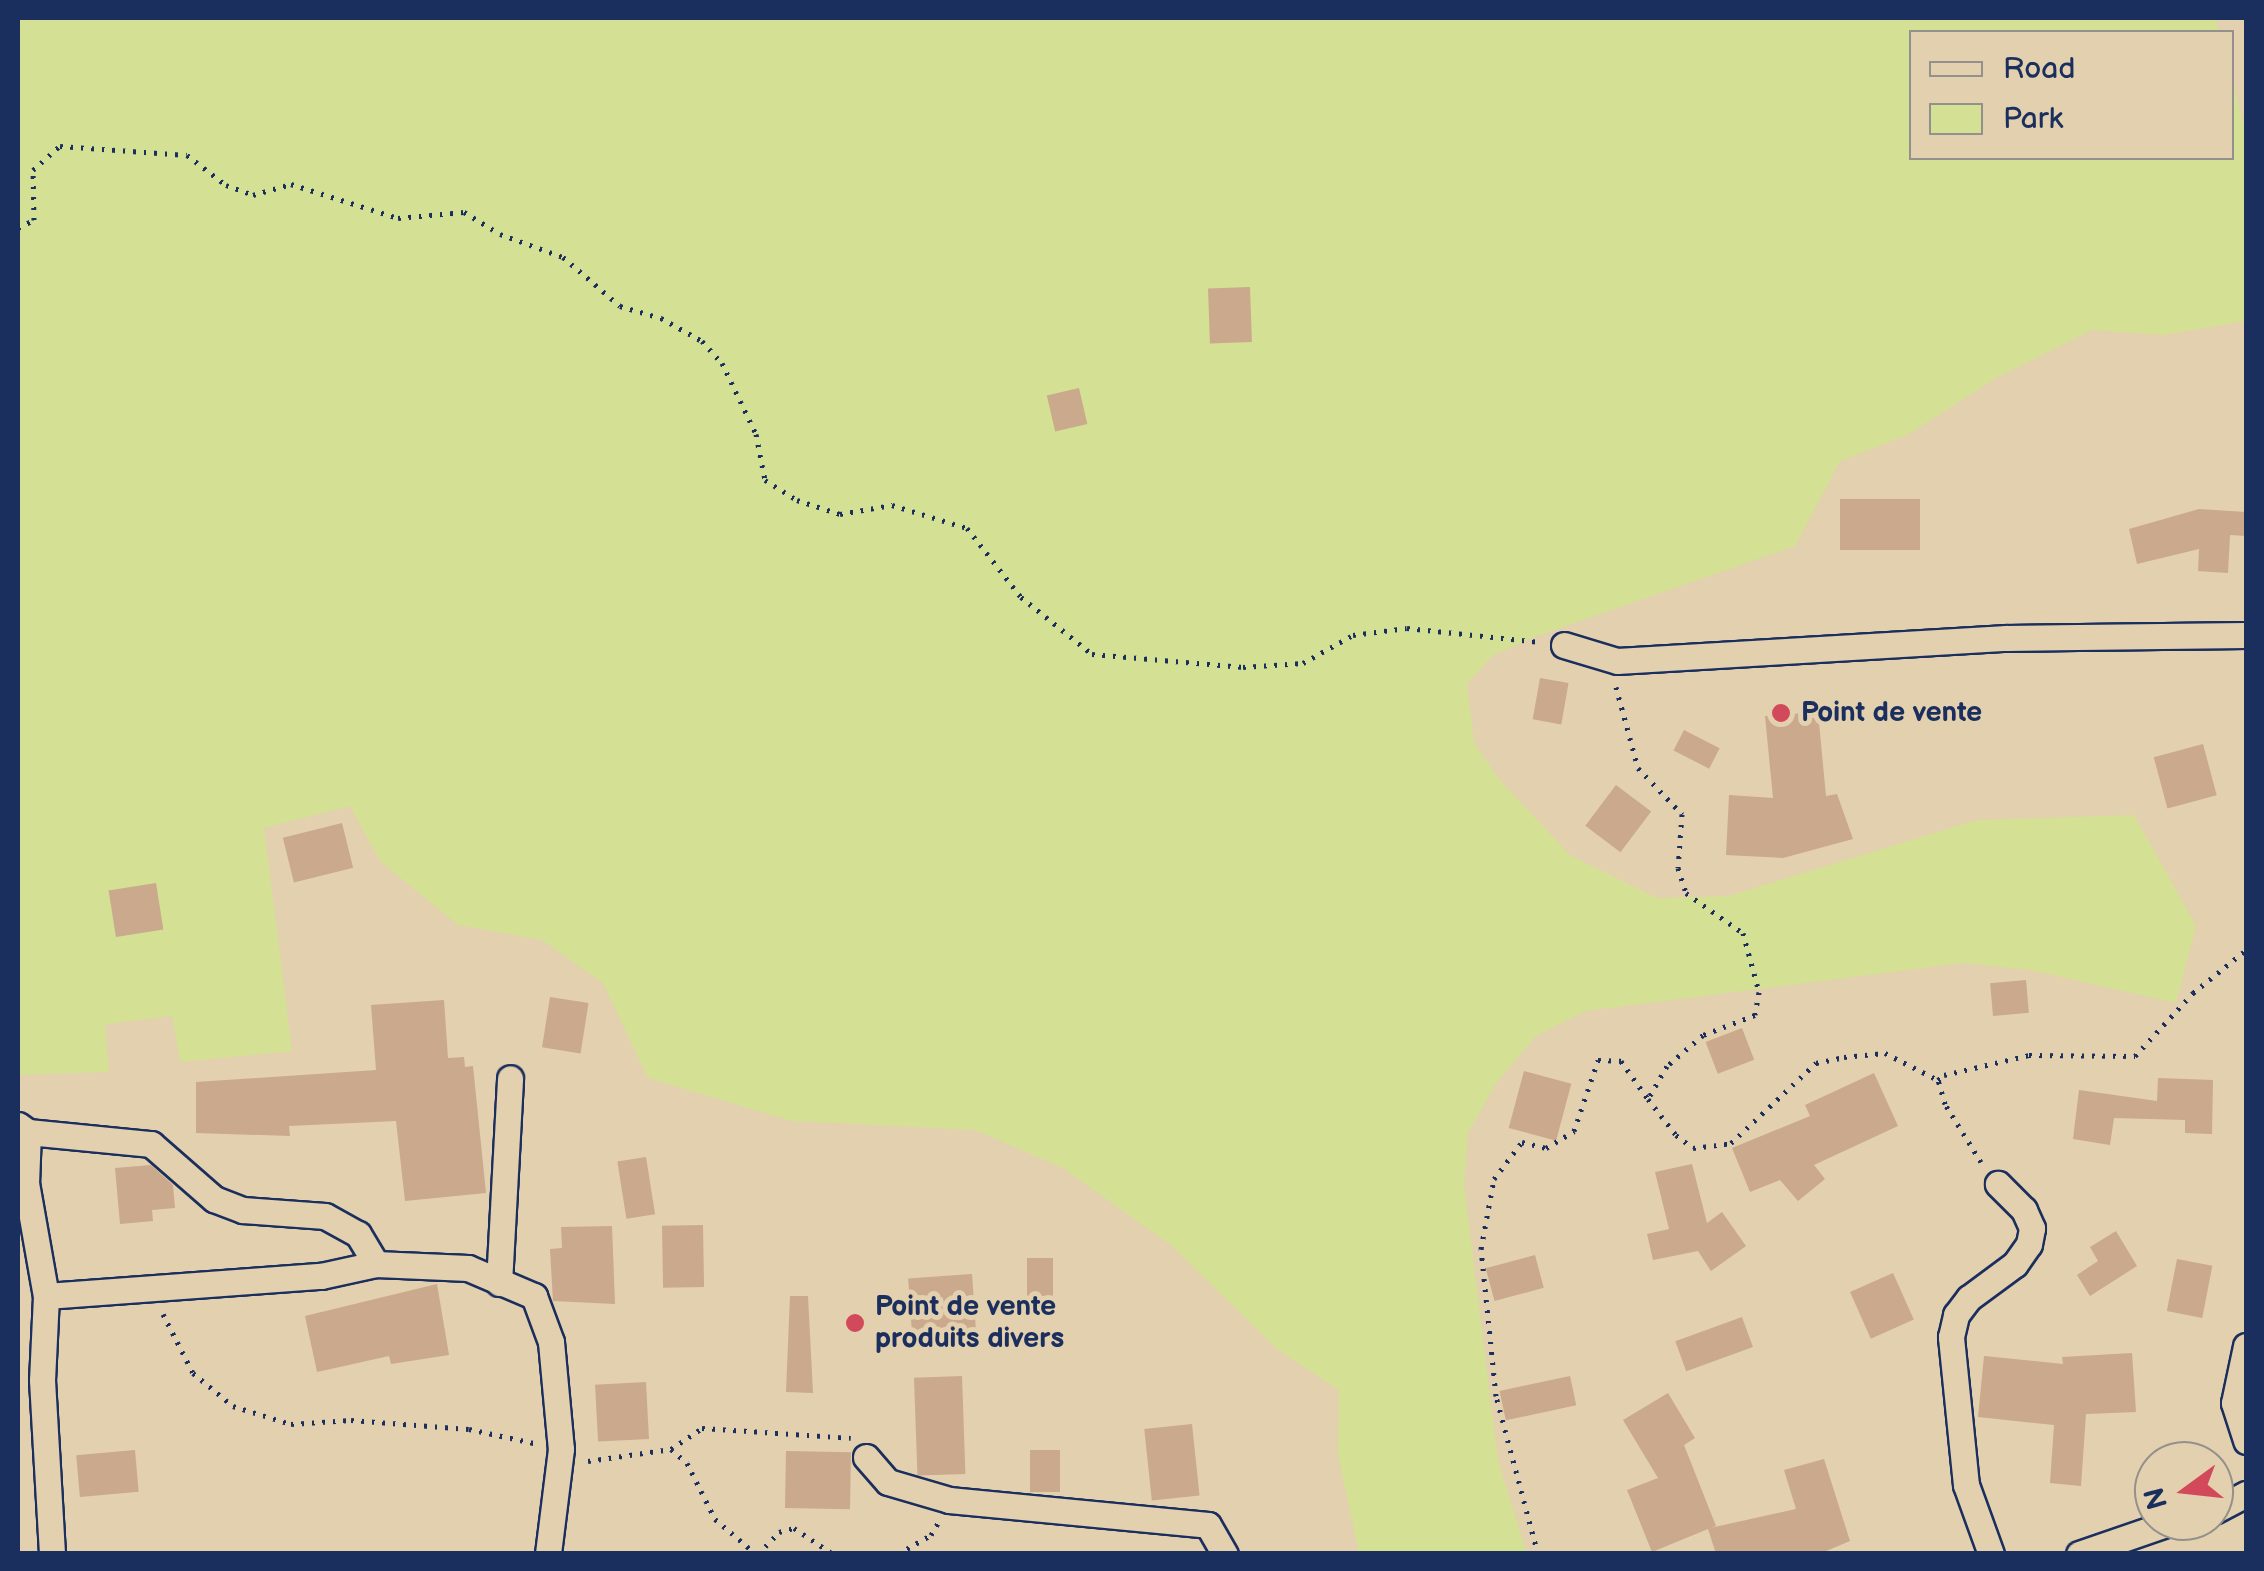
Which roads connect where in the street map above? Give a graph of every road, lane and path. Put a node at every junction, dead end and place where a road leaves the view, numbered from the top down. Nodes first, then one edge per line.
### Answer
1 (18, 228) edge
2 (2246, 635) edge
3 (1564, 645) joint
4 (1653, 658) junction
5 (2246, 950) edge
6 (510, 1078) dead end
7 (1938, 1080) junction
8 (1648, 1099) junction
9 (23, 1128) edge
10 (22, 1182) edge
11 (1998, 1184) joint
12 (376, 1264) junction
13 (499, 1284) junction
14 (154, 1288) junction
15 (46, 1296) junction
16 (2246, 1346) edge
17 (2246, 1441) edge
18 (672, 1449) junction
19 (866, 1457) joint
20 (562, 1458) junction
21 (949, 1500) junction
22 (2134, 1535) edge
23 (52, 1554) edge
24 (548, 1554) edge
25 (757, 1554) edge
26 (833, 1554) edge
27 (898, 1554) edge
28 (1225, 1554) edge
29 (1538, 1554) edge
30 (1991, 1554) edge
31 (2079, 1554) edge

1 - 3 path
2 - 4 street
3 - 4 street
4 - 8 path
5 - 7 path
6 - 13 street
7 - 8 path
7 - 11 path
8 - 29 path
9 - 10 street
9 - 12 street
10 - 15 street
11 - 30 street
12 - 13 street
12 - 14 street
13 - 20 street
14 - 15 street
14 - 20 path
15 - 23 street
16 - 17 street
18 - 19 path
18 - 20 path
18 - 25 path
19 - 21 street
20 - 24 street
21 - 27 path
21 - 28 street
22 - 31 street
25 - 26 path

